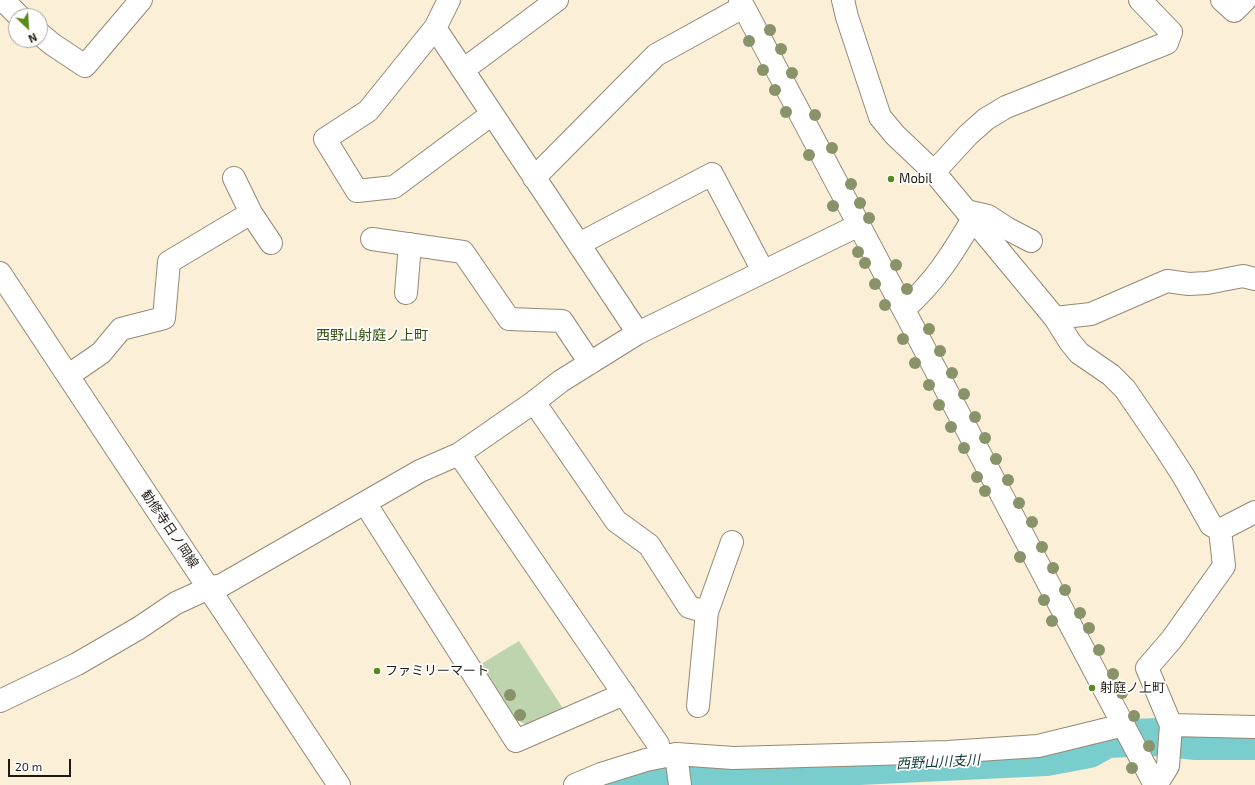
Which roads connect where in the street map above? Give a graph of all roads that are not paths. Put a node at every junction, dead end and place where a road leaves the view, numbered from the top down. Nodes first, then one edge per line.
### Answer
1 (3, 0) edge
2 (141, 0) edge
3 (449, 0) edge
4 (557, 0) edge
5 (843, 0) edge
6 (1140, 0) edge
7 (1222, 0) edge
8 (1245, 0) edge
9 (741, 3) edge
10 (11, 8) edge
11 (435, 28) junction
12 (48, 41) edge
13 (463, 70) junction
14 (492, 114) junction
15 (934, 172) junction
16 (234, 178) dead end
17 (534, 178) junction
18 (251, 213) junction
19 (970, 215) junction
20 (859, 224) junction
21 (372, 239) dead end
22 (1031, 241) dead end
23 (270, 243) dead end
24 (410, 244) junction
25 (579, 244) junction
26 (763, 271) junction
27 (0, 273) edge
28 (1255, 279) edge
29 (406, 293) dead end
30 (904, 309) junction
31 (1055, 318) junction
32 (638, 333) junction
33 (590, 363) junction
34 (69, 375) junction
35 (534, 402) junction
36 (459, 454) junction
37 (365, 503) junction
38 (1255, 512) edge
39 (1220, 530) junction
40 (732, 542) dead end
41 (209, 588) junction
42 (707, 612) junction
43 (624, 694) junction
44 (0, 701) edge
45 (698, 706) dead end
46 (1255, 728) edge
47 (1170, 732) junction
48 (1129, 735) junction
49 (667, 749) junction
50 (339, 785) edge
51 (575, 785) edge
52 (680, 785) edge
53 (1156, 785) edge

1 - 10 street
2 - 12 street
3 - 11 street
4 - 13 street
5 - 15 street
6 - 15 street
7 - 8 street
9 - 17 street
9 - 20 street
11 - 13 street
11 - 14 street
13 - 14 street
14 - 17 street
15 - 19 street
16 - 18 street
17 - 25 street
18 - 23 street
18 - 34 street
19 - 22 street
19 - 30 street
19 - 31 street
20 - 26 street
20 - 30 street
21 - 24 street
24 - 29 street
24 - 33 street
25 - 26 street
25 - 32 street
26 - 32 street
27 - 34 street, 勧修寺日ノ岡線
28 - 31 street
30 - 48 street
31 - 39 street
32 - 33 street
33 - 35 street
34 - 41 street, 勧修寺日ノ岡線
35 - 36 street
35 - 42 street
36 - 37 street
36 - 43 street
37 - 41 street
37 - 43 street
38 - 39 street
39 - 47 street
40 - 42 street
41 - 44 street
41 - 50 street, 勧修寺日ノ岡線
42 - 45 street
43 - 49 street
46 - 47 street
47 - 53 street
48 - 49 street
48 - 53 street
49 - 51 street
49 - 52 street

